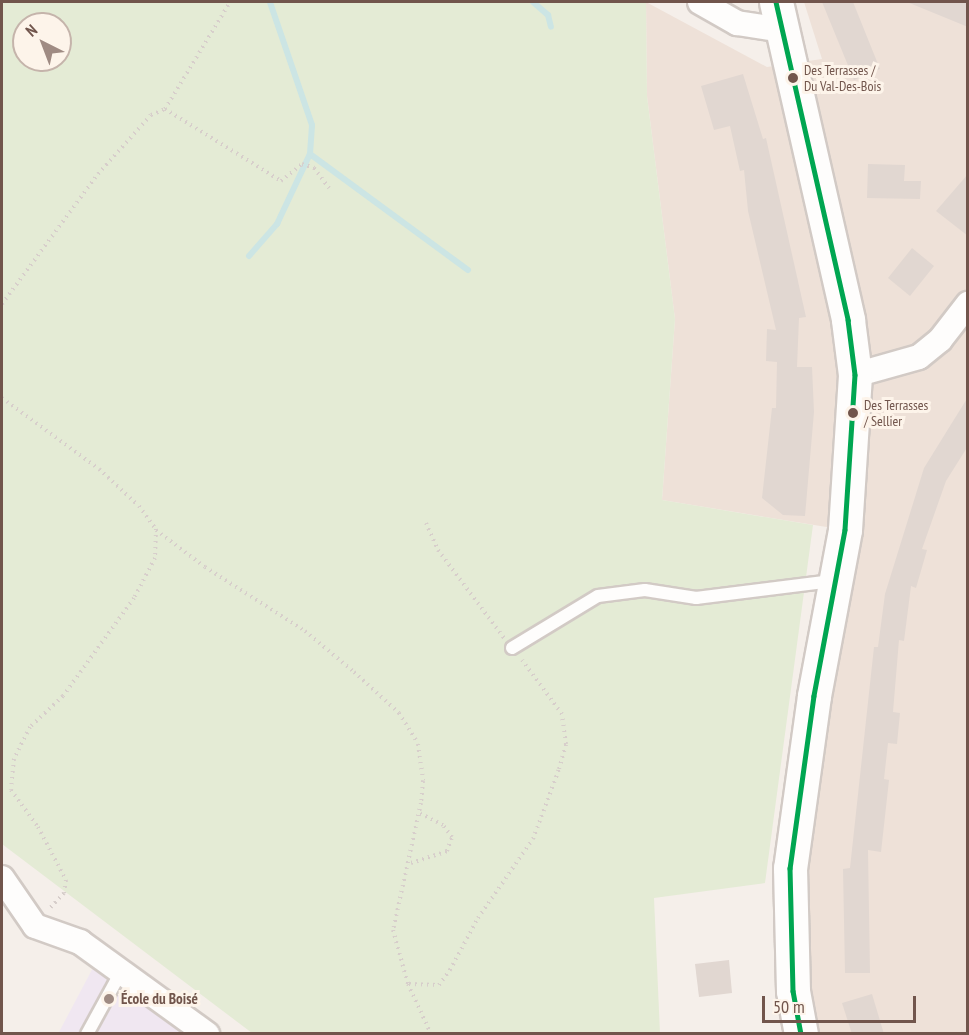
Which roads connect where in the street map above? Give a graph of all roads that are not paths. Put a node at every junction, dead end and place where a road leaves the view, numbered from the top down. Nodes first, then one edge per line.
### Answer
1 (700, 2) edge
2 (779, 16) edge
3 (968, 304) edge
4 (855, 375) junction
5 (836, 581) junction
6 (512, 648) road end
7 (2, 878) edge
8 (121, 972) junction
9 (87, 1034) edge
10 (207, 1034) edge
11 (801, 1034) edge

1 - 2 street
2 - 4 street
3 - 4 street
4 - 5 street
5 - 6 lane
5 - 11 street
7 - 8 street
8 - 9 lane
8 - 10 street

